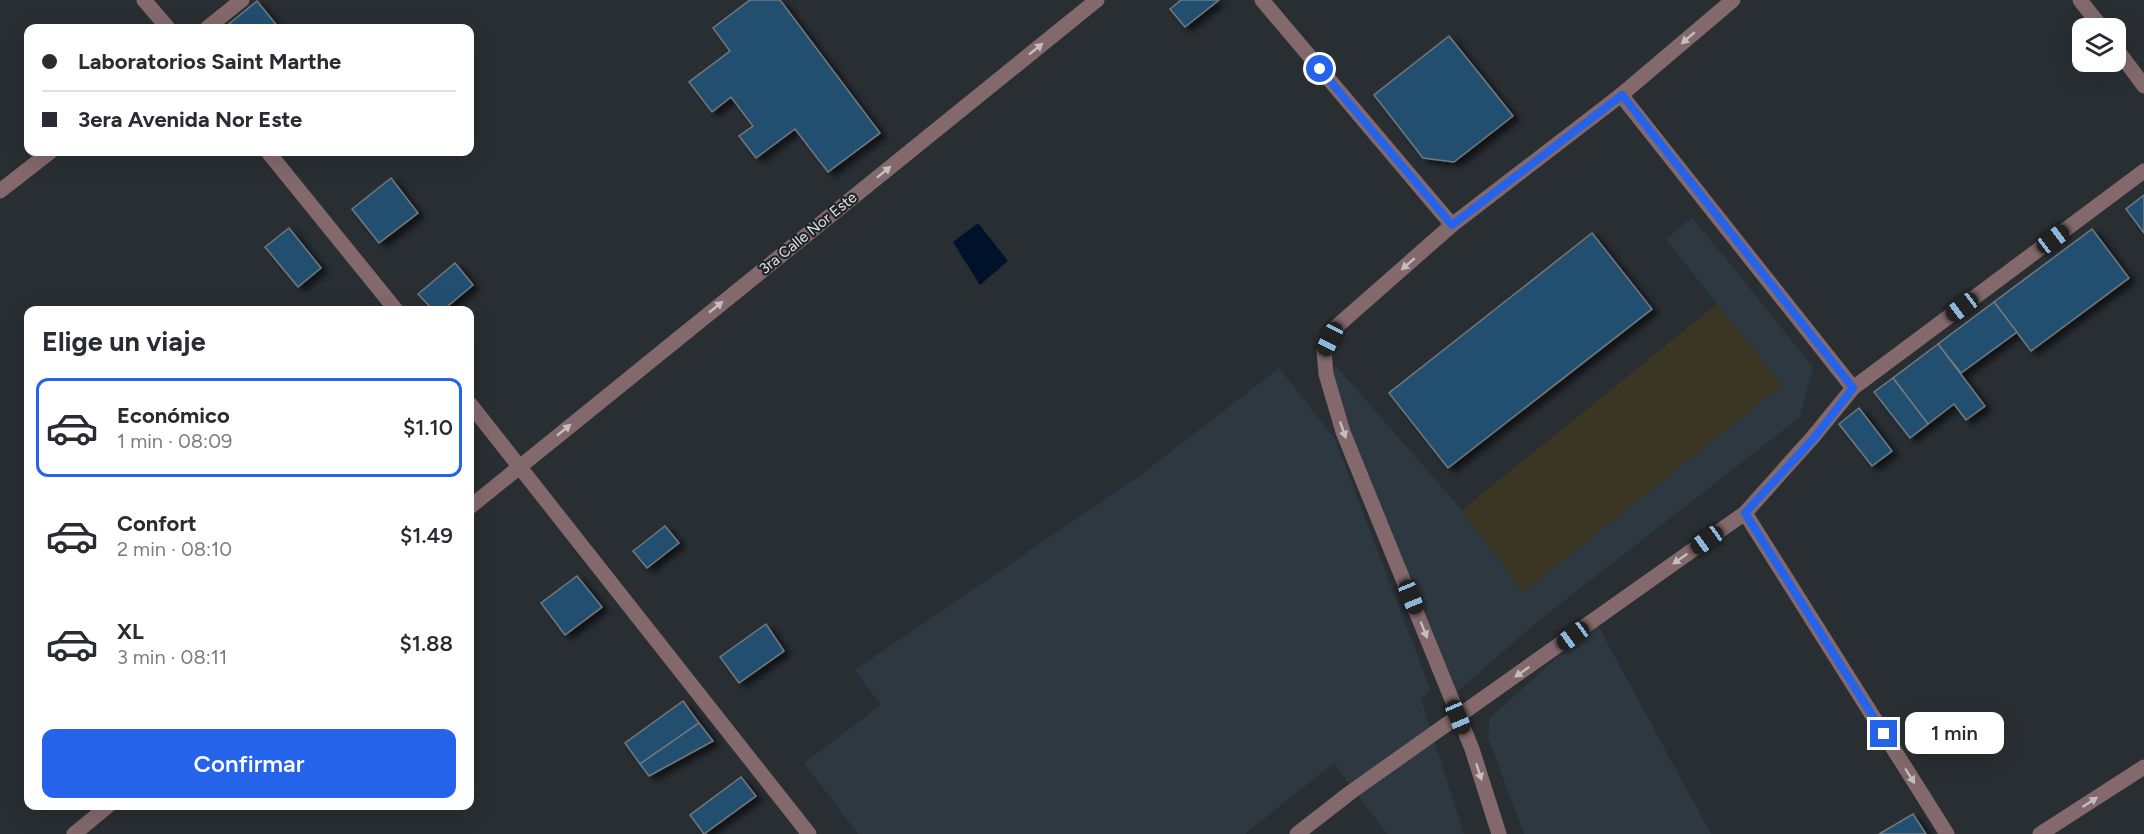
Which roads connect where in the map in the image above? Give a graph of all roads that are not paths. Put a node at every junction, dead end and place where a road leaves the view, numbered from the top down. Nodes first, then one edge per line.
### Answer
1 (144, 0) edge
2 (242, 0) edge
3 (1097, 0) edge
4 (1262, 0) edge
5 (1732, 0) edge
6 (2080, 0) edge
7 (2094, 18) edge
8 (165, 24) edge
9 (212, 24) edge
10 (2126, 62) edge
11 (2144, 86) edge
12 (1622, 95) junction
13 (45, 156) edge
14 (271, 156) edge
15 (2144, 171) edge
16 (0, 191) edge
17 (1452, 225) junction
18 (393, 306) edge
19 (1853, 388) junction
20 (474, 409) edge
21 (518, 466) junction
22 (474, 504) edge
23 (1745, 513) junction
24 (1458, 717) junction
25 (2144, 767) edge
26 (103, 810) edge
27 (74, 834) edge
28 (808, 834) edge
29 (1297, 834) edge
30 (1499, 834) edge
31 (1947, 834) edge
32 (2040, 834) edge

1 - 8 street
2 - 9 street
21 -> 3 street, 3ra Calle Nor Este
4 - 17 street
5 -> 12 street
6 - 7 street
10 - 11 street
12 - 17 street
12 - 19 street
13 - 16 street
14 - 18 street
15 - 19 street
17 -> 24 street
19 - 23 street
20 - 21 street
21 - 22 street, 3ra Calle Nor Este
21 - 28 street
23 -> 24 street
23 -> 31 street
24 - 29 street
24 -> 30 street
32 -> 25 street
26 - 27 street

